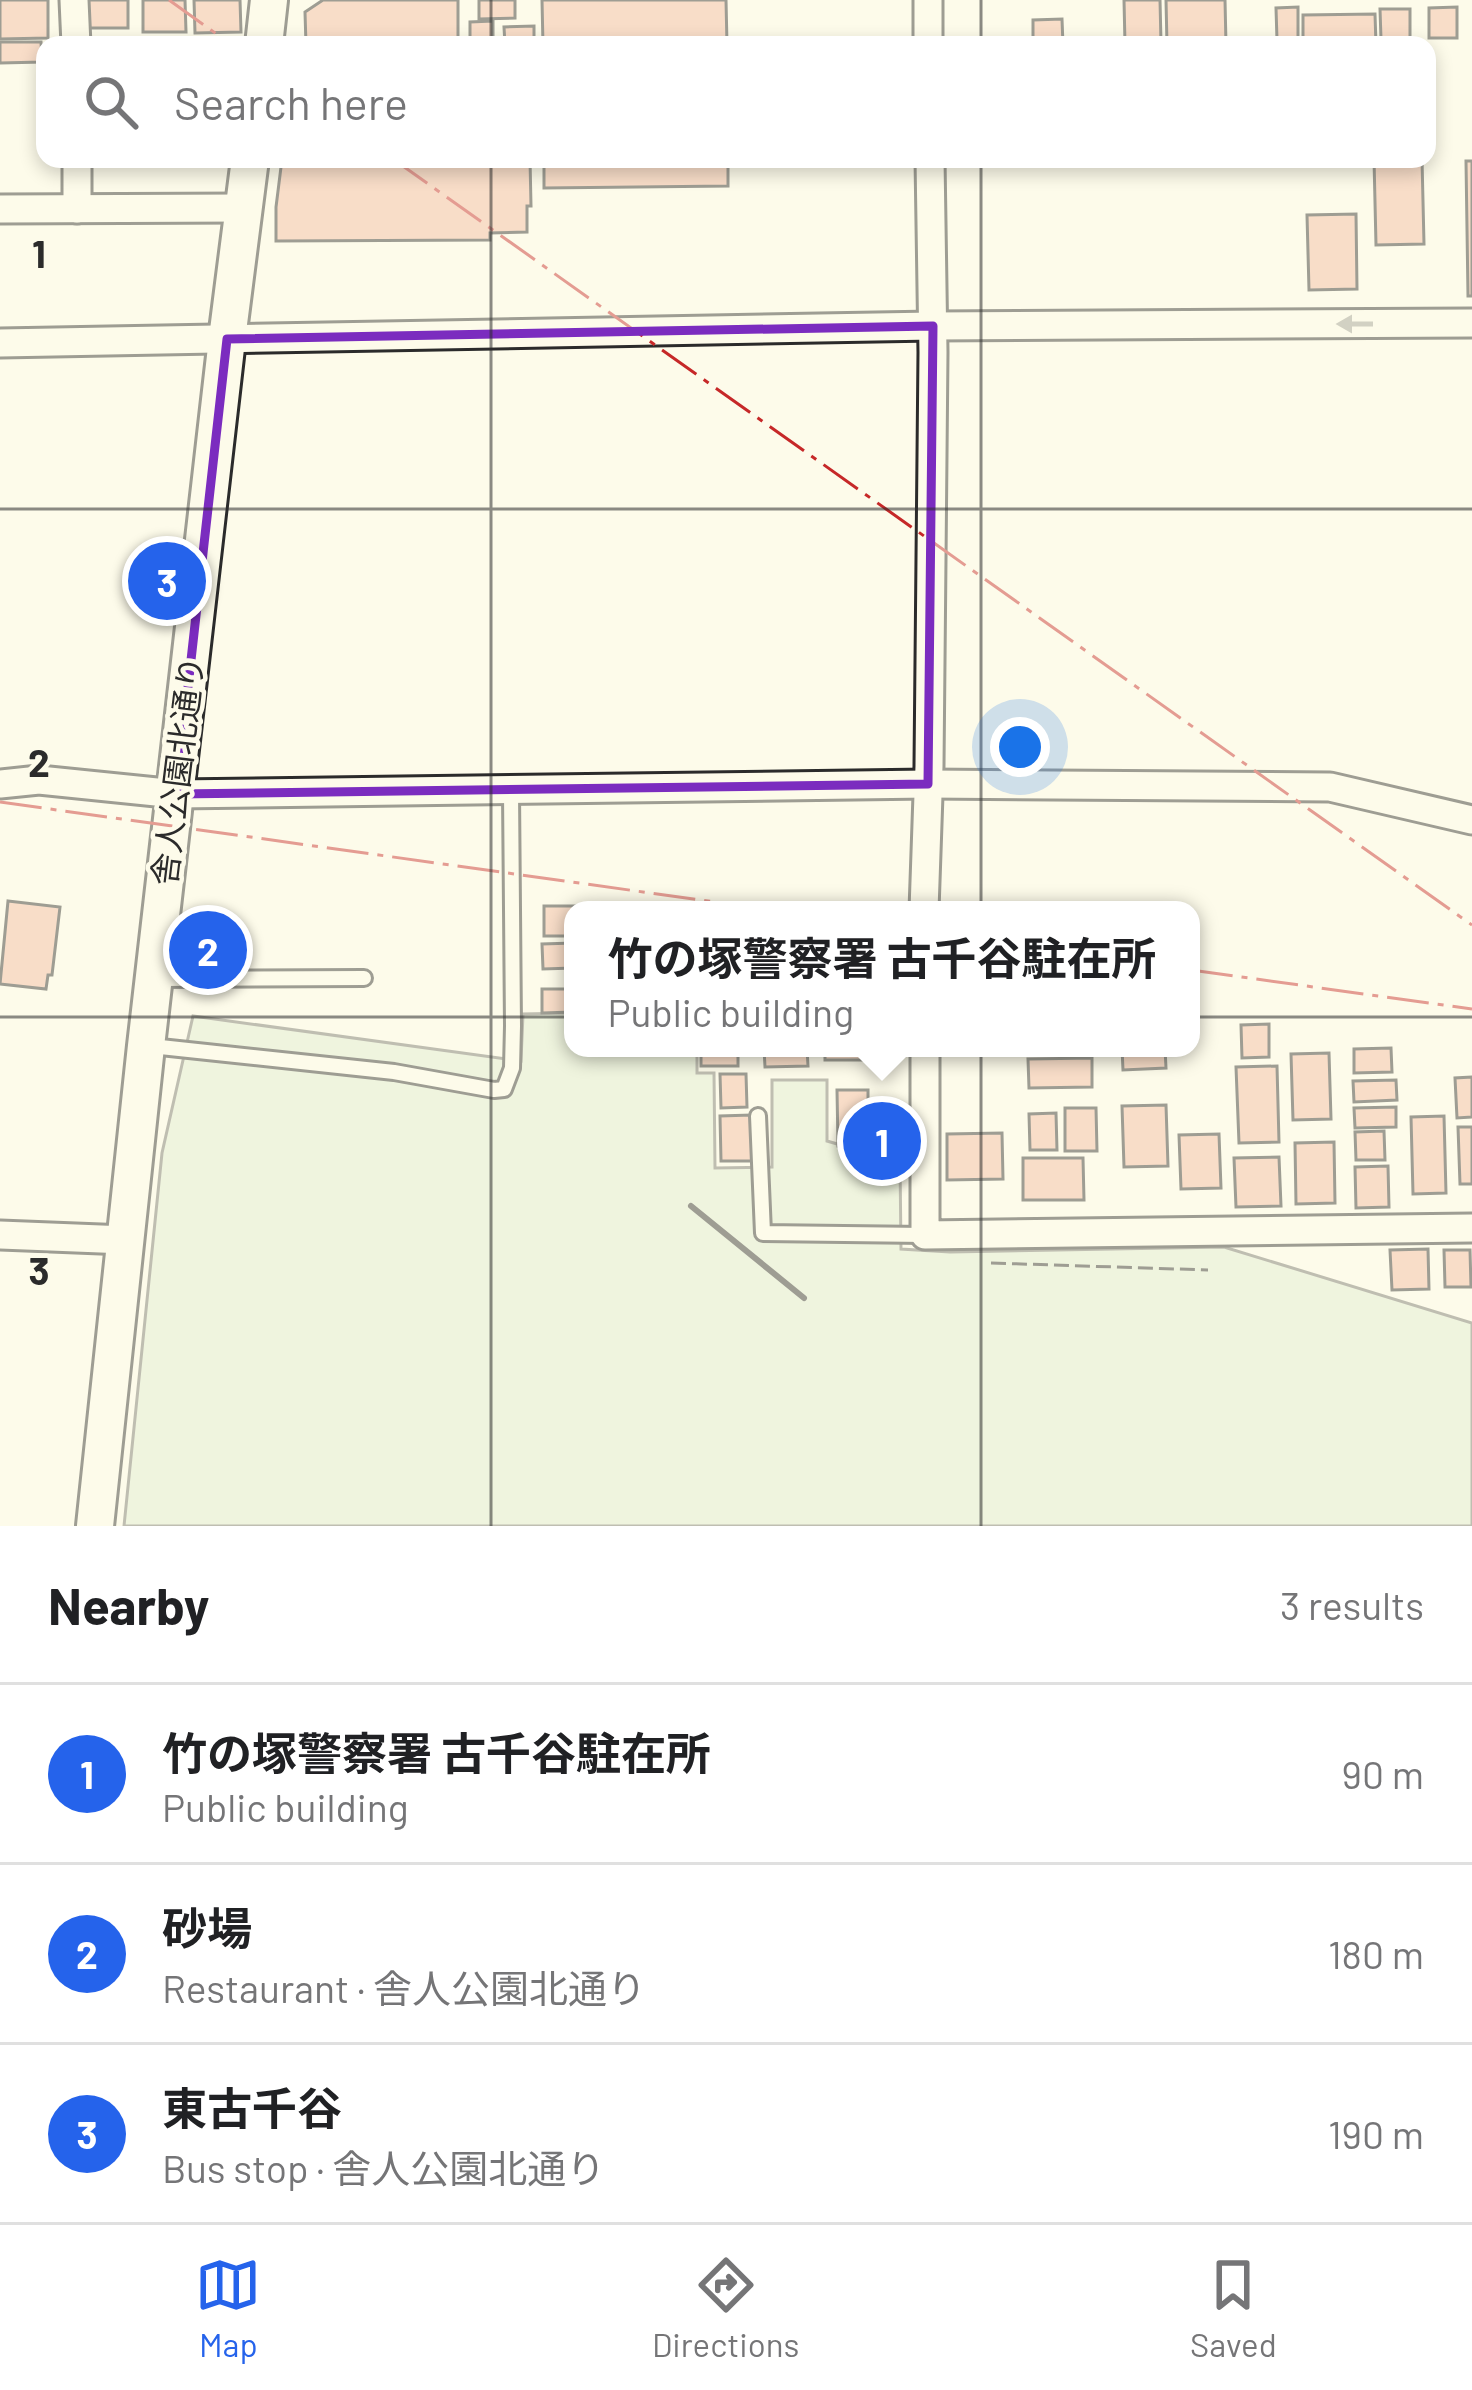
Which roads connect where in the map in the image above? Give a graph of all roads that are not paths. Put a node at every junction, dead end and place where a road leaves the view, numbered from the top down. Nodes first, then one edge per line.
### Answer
1 (74, 0) edge
2 (269, 0) edge
3 (928, 0) edge
4 (76, 36) edge
5 (265, 36) edge
6 (928, 36) edge
7 (77, 168) edge
8 (249, 168) edge
9 (929, 168) edge
10 (244, 208) junction
11 (0, 209) edge
12 (77, 209) junction
13 (1472, 323) edge
14 (933, 326) junction
15 (226, 339) junction
16 (0, 343) edge
17 (0, 784) edge
18 (928, 784) junction
19 (512, 792) junction
20 (176, 794) junction
21 (1472, 820) edge
22 (924, 901) edge
23 (364, 978) dead end
24 (154, 979) junction
25 (146, 1046) junction
26 (925, 1057) edge
27 (758, 1116) dead end
28 (1472, 1228) edge
29 (0, 1235) edge
30 (925, 1235) junction
31 (126, 1240) junction
32 (95, 1526) edge

1 - 4 street
2 - 5 street
3 - 6 street
7 - 12 street
8 - 10 street, 舎人公園北通り
9 - 14 street
10 - 12 street
10 - 15 street, 舎人公園北通り
11 - 12 street
13 -> 14 street
14 - 15 street
14 - 18 street
15 - 16 street
15 - 20 street, 舎人公園北通り
17 - 20 street
18 - 19 street
18 - 21 street
18 - 22 street
19 - 20 street
19 - 25 lane
20 - 24 street, 舎人公園北通り
23 - 24 lane
24 - 25 street, 舎人公園北通り
25 - 31 street, 舎人公園北通り
26 - 30 street
27 - 30 lane
28 - 30 street
29 - 31 street
31 - 32 street, 舎人公園北通り

